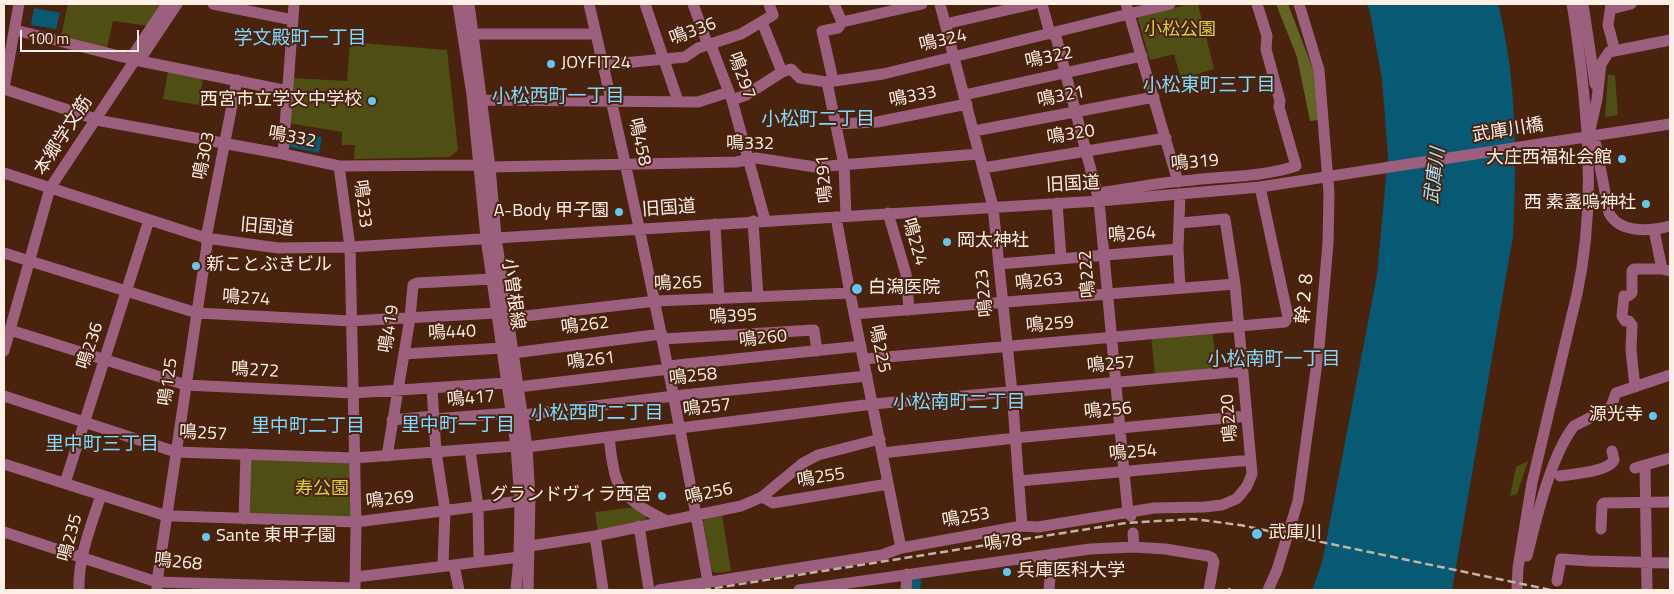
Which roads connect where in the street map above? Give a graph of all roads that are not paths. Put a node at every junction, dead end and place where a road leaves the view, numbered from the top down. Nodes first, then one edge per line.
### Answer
1 (20, 4) edge
2 (167, 4) edge
3 (177, 4) edge
4 (213, 4) edge
5 (294, 4) edge
6 (458, 4) edge
7 (469, 4) edge
8 (589, 4) edge
9 (644, 4) edge
10 (693, 4) edge
11 (769, 4) edge
12 (834, 4) edge
13 (922, 4) edge
14 (940, 4) edge
15 (1033, 4) edge
16 (1042, 4) edge
17 (1170, 4) edge
18 (1257, 4) edge
19 (1300, 4) edge
20 (1572, 4) edge
21 (1583, 4) edge
22 (1631, 4) edge
23 (1611, 6) edge
24 (1128, 9) edge
25 (293, 20) junction
26 (762, 22) junction
27 (842, 22) junction
28 (945, 24) junction
29 (15, 30) junction
30 (1052, 33) junction
31 (474, 34) junction
32 (596, 34) junction
33 (1670, 40) edge
34 (710, 44) junction
35 (1615, 51) junction
36 (1142, 56) junction
37 (954, 57) junction
38 (662, 58) junction
39 (135, 60) junction
40 (603, 65) junction
41 (782, 72) junction
42 (1066, 73) junction
43 (237, 80) junction
44 (830, 81) junction
45 (4, 89) edge
46 (288, 91) junction
47 (731, 96) junction
48 (1154, 97) junction
49 (1597, 99) junction
50 (481, 100) junction
51 (965, 100) junction
52 (612, 101) junction
53 (678, 101) junction
54 (1076, 112) junction
55 (96, 119) junction
56 (836, 124) junction
57 (1670, 124) edge
58 (974, 132) junction
59 (1587, 136) junction
60 (1166, 138) junction
61 (225, 143) junction
62 (1086, 151) junction
63 (283, 154) junction
64 (979, 154) junction
65 (749, 160) junction
66 (625, 163) junction
67 (844, 165) junction
68 (339, 166) junction
69 (484, 166) junction
70 (983, 168) junction
71 (4, 173) edge
72 (1345, 174) joint
73 (1327, 177) junction
74 (1260, 187) junction
75 (50, 188) junction
76 (1179, 188) junction
77 (1098, 197) junction
78 (1057, 203) junction
79 (993, 207) junction
80 (888, 213) junction
81 (841, 216) junction
82 (149, 220) junction
83 (765, 220) junction
84 (753, 221) junction
85 (1180, 223) junction
86 (715, 224) junction
87 (1670, 226) edge
88 (640, 228) junction
89 (1654, 230) junction
90 (206, 238) junction
91 (491, 238) junction
92 (350, 247) junction
93 (1178, 249) junction
94 (4, 253) edge
95 (1104, 254) junction
96 (1061, 258) junction
97 (29, 261) junction
98 (999, 264) junction
99 (1666, 270) edge
100 (492, 279) junction
101 (1235, 284) junction
102 (1180, 288) junction
103 (127, 292) junction
104 (850, 293) junction
105 (1108, 293) junction
106 (758, 297) junction
107 (719, 300) junction
108 (656, 301) junction
109 (1003, 303) junction
110 (909, 310) junction
111 (197, 313) junction
112 (496, 313) junction
113 (854, 314) junction
114 (410, 318) junction
115 (508, 318) junction
116 (352, 321) junction
117 (1239, 326) junction
118 (10, 330) junction
119 (663, 336) junction
120 (1111, 337) junction
121 (861, 346) junction
122 (1007, 346) junction
123 (4, 351) edge
124 (507, 351) junction
125 (817, 351) junction
126 (404, 354) junction
127 (104, 359) junction
128 (864, 359) junction
129 (669, 368) junction
130 (1243, 370) junction
131 (1670, 375) edge
132 (867, 376) junction
133 (1115, 382) junction
134 (506, 383) junction
135 (186, 385) junction
136 (518, 387) junction
137 (1635, 387) junction
138 (432, 388) junction
139 (397, 390) junction
140 (1012, 392) junction
141 (353, 393) junction
142 (4, 396) edge
143 (674, 396) junction
144 (873, 404) junction
145 (517, 414) junction
146 (1247, 416) junction
147 (434, 418) junction
148 (392, 420) junction
149 (85, 422) junction
150 (1119, 428) junction
151 (681, 429) junction
152 (608, 438) junction
153 (1015, 438) junction
154 (880, 439) junction
155 (521, 447) junction
156 (470, 450) junction
157 (1612, 451) dead end
158 (176, 452) junction
159 (436, 452) junction
160 (882, 453) junction
161 (246, 454) junction
162 (387, 456) junction
163 (354, 458) junction
164 (1670, 458) edge
165 (1251, 460) junction
166 (4, 464) edge
167 (1124, 472) junction
168 (1560, 476) dead end
169 (1019, 481) junction
170 (65, 483) junction
171 (888, 484) junction
172 (101, 495) junction
173 (762, 497) junction
174 (520, 500) junction
175 (1645, 502) junction
176 (1670, 502) edge
177 (478, 506) junction
178 (445, 510) junction
179 (1130, 514) junction
180 (696, 515) junction
181 (171, 516) junction
182 (244, 519) junction
183 (667, 521) junction
184 (356, 522) junction
185 (639, 526) junction
186 (1022, 526) junction
187 (1601, 529) dead end
188 (4, 532) edge
189 (1133, 532) dead end
190 (595, 536) junction
191 (530, 546) junction
192 (1134, 547) junction
193 (901, 548) junction
194 (1052, 554) junction
195 (519, 557) junction
196 (82, 558) junction
197 (479, 562) junction
198 (1647, 563) junction
199 (1670, 563) edge
200 (449, 566) junction
201 (907, 574) junction
202 (708, 582) junction
203 (1557, 582) dead end
204 (1517, 584) edge
205 (355, 585) edge
206 (157, 586) edge
207 (292, 589) edge
208 (80, 590) edge
209 (459, 590) edge
210 (516, 590) edge
211 (528, 590) edge
212 (603, 590) edge
213 (649, 590) edge
214 (659, 590) edge
215 (799, 590) edge
216 (906, 590) edge
217 (1049, 590) edge
218 (1209, 590) edge
219 (1268, 590) edge
220 (1647, 590) edge

1 - 29 street
2 - 39 street, 本郷学文筋
3 - 39 street, 本郷学文筋
4 - 25 street
5 - 25 street
6 - 69 street, 小曽根線
7 - 31 street, 小曽根線
8 - 32 street, 鳴458
9 - 38 street
10 - 34 street, 鳴297
11 - 26 street
12 - 27 street
13 - 27 street
14 - 28 street, 鳴223
15 - 28 street
16 - 30 street, 鳴222
17 - 24 street, 鳴324
18 - 76 street, 鳴319
19 - 73 street, 幹２８
20 - 59 street
21 - 49 street
22 - 23 street
23 - 35 street
24 - 30 street, 鳴324
24 - 36 street
25 - 46 street
26 - 34 street, 鳴336
26 - 41 street
27 - 44 street, 鳴291
28 - 37 street, 鳴223
29 - 39 street
29 - 45 street
30 - 37 street, 鳴324
30 - 42 street, 鳴222
31 - 32 street
31 - 50 street, 小曽根線
32 - 40 street, 鳴458
33 - 35 street
34 - 38 street, 鳴336
34 - 47 street, 鳴297
35 - 49 street
36 - 42 street, 鳴322
36 - 48 street
37 - 44 street, 鳴324
37 - 51 street, 鳴223
38 - 40 street, 鳴336
38 - 53 street
39 - 43 street
39 - 55 street, 本郷学文筋
40 - 52 street, 鳴458
41 - 44 street, 鳴324
41 - 47 street
42 - 51 street, 鳴322
42 - 54 street, 鳴222
43 - 46 street
43 - 61 street, 鳴303
44 - 56 street, 鳴291
45 - 55 street, 鳴332
46 - 63 street
47 - 53 street
47 - 65 street, 鳴297
48 - 54 street, 鳴321
48 - 60 street
49 - 59 street
50 - 52 street
50 - 69 street, 小曽根線
51 - 56 street, 鳴333
51 - 58 street, 鳴223
52 - 53 street
52 - 66 street, 鳴458
54 - 58 street, 鳴321
54 - 62 street, 鳴222
55 - 61 street, 鳴332
55 - 75 street, 本郷学文筋
56 - 67 street, 鳴291
57 - 59 street, 武庫川橋
58 - 64 street, 鳴223
59 - 72 street, 武庫川橋
59 - 89 street
59 - 204 street
60 - 62 street, 鳴320
60 - 76 street
61 - 63 street, 鳴332
61 - 90 street, 鳴303
62 - 70 street, 鳴320
62 - 77 street, 鳴222
63 - 68 street, 鳴332
64 - 67 street, 鳴332
64 - 70 street, 鳴223
65 - 66 street, 鳴332
65 - 67 street, 鳴332
65 - 83 street, 鳴297
66 - 69 street, 鳴332
66 - 88 street, 鳴458
67 - 81 street, 鳴291
68 - 69 street, 鳴332
68 - 92 street, 鳴233
69 - 91 street, 小曽根線
70 - 79 street, 鳴223
71 - 75 street, 旧国道
72 - 73 street, 旧国道
73 - 74 street, 旧国道
73 - 219 street, 幹２８
74 - 76 street, 旧国道
74 - 117 street, 鳴259
75 - 82 street, 旧国道
75 - 97 street, 本郷学文筋
76 - 77 street, 旧国道
76 - 85 street
77 - 78 street, 旧国道
77 - 95 street, 鳴222
78 - 79 street, 旧国道
78 - 96 street
79 - 80 street, 旧国道
79 - 98 street, 鳴223
80 - 81 street, 旧国道
80 - 110 street, 鳴224
81 - 83 street, 旧国道
81 - 104 street, 鳴225
82 - 90 street, 旧国道
82 - 103 street, 鳴236
83 - 84 street, 旧国道
84 - 86 street, 旧国道
84 - 106 street
85 - 93 street
85 - 101 street, 鳴220
86 - 88 street, 旧国道
86 - 107 street
87 - 89 street
88 - 91 street, 旧国道
88 - 108 street, 鳴458
89 - 99 street
90 - 92 street, 旧国道
90 - 111 street, 鳴125
91 - 92 street, 旧国道
91 - 100 street, 小曽根線
91 - 115 street, 小曽根線
92 - 116 street, 鳴233
93 - 95 street, 鳴264
93 - 102 street
94 - 97 street, 鳴274
95 - 96 street, 鳴264
95 - 105 street, 鳴222
96 - 98 street, 鳴264
97 - 103 street, 鳴274
97 - 118 street, 本郷学文筋
98 - 109 street, 鳴223
99 - 137 street
100 - 112 street, 小曽根線
100 - 114 street, 鳴419
101 - 102 street, 鳴263
101 - 117 street, 鳴220
102 - 105 street, 鳴263
103 - 111 street, 鳴274
103 - 127 street, 鳴236
104 - 106 street, 鳴265
104 - 113 street, 鳴225
105 - 109 street, 鳴263
105 - 120 street, 鳴222
106 - 107 street, 鳴265
107 - 108 street, 鳴265
108 - 115 street, 鳴265
108 - 119 street, 鳴458
109 - 110 street, 鳴263
109 - 122 street, 鳴223
110 - 113 street, 鳴263
111 - 116 street, 鳴274
111 - 135 street, 鳴125
112 - 114 street, 鳴274
112 - 124 street, 小曽根線
113 - 121 street, 鳴225
114 - 116 street, 鳴274
114 - 126 street, 鳴419
115 - 124 street, 小曽根線
116 - 141 street, 鳴233
117 - 120 street, 鳴259
117 - 130 street, 鳴220
118 - 123 street, 本郷学文筋
118 - 127 street, 鳴272
119 - 124 street, 鳴262
119 - 125 street, 鳴395
119 - 129 street, 鳴458
120 - 122 street, 鳴259
120 - 133 street, 鳴222
121 - 125 street, 鳴260
121 - 128 street, 鳴225
122 - 128 street, 鳴259
122 - 140 street, 鳴223
124 - 126 street, 鳴440
124 - 134 street, 小曽根線
124 - 136 street, 小曽根線
125 - 129 street, 鳴260
126 - 139 street, 鳴419
127 - 135 street, 鳴272
127 - 149 street, 鳴236
128 - 132 street, 鳴225
129 - 136 street, 鳴261
129 - 143 street, 鳴458
130 - 133 street, 鳴257
130 - 146 street, 鳴220
131 - 137 street
132 - 143 street, 鳴258
132 - 144 street, 鳴225
133 - 140 street, 鳴257
133 - 150 street, 鳴222
134 - 138 street, 鳴272
134 - 145 street, 小曽根線
135 - 141 street, 鳴272
135 - 158 street, 鳴125
136 - 145 street, 小曽根線
137 - 204 street
138 - 139 street, 鳴272
138 - 147 street
139 - 141 street, 鳴272
139 - 148 street, 鳴419
140 - 144 street, 鳴257
140 - 153 street, 鳴223
141 - 163 street, 鳴233
142 - 149 street, 鳴257
143 - 145 street, 鳴258
143 - 151 street, 鳴458
144 - 151 street, 鳴257
144 - 154 street, 鳴225
145 - 147 street, 鳴417
145 - 155 street, 小曽根線
146 - 150 street, 鳴256
146 - 165 street, 鳴220
147 - 148 street, 鳴417
147 - 159 street
148 - 162 street, 鳴419
149 - 158 street, 鳴257
149 - 170 street, 鳴236
150 - 153 street, 鳴256
150 - 167 street, 鳴222
151 - 152 street, 鳴257
151 - 180 street
152 - 155 street, 鳴257
152 - 183 street
153 - 160 street, 鳴256
153 - 169 street, 鳴223
154 - 160 street, 鳴225
154 - 173 street, 鳴256
155 - 156 street, 鳴257
155 - 174 street, 小曽根線
155 - 191 street, 小曽根線
156 - 159 street, 鳴257
156 - 177 street
157 - 168 street
158 - 161 street, 鳴257
158 - 181 street, 鳴125
159 - 162 street, 鳴257
159 - 178 street
160 - 171 street, 鳴225
161 - 163 street, 鳴257
161 - 182 street
162 - 163 street, 鳴257
163 - 184 street, 鳴233
164 - 175 street
165 - 167 street, 鳴254
165 - 179 street, 鳴253
166 - 170 street, 鳴269
167 - 169 street, 鳴254
167 - 179 street, 鳴222
169 - 186 street, 鳴223
170 - 172 street, 鳴269
171 - 173 street, 鳴255
171 - 193 street, 鳴225
172 - 181 street, 鳴269
172 - 196 street, 鳴235
173 - 180 street, 鳴256
174 - 177 street, 鳴269
174 - 195 street, 小曽根線
175 - 176 street
175 - 187 street
175 - 198 street
177 - 178 street, 鳴269
177 - 197 street
178 - 184 street, 鳴269
178 - 200 street
179 - 186 street, 鳴253
180 - 183 street, 鳴256
180 - 202 street
181 - 182 street, 鳴269
181 - 206 street, 鳴125
182 - 184 street, 鳴269
183 - 185 street, 鳴256
184 - 205 street, 鳴233
185 - 190 street, 鳴256
185 - 213 street
186 - 193 street, 鳴253
188 - 196 street, 鳴268
189 - 192 street
190 - 191 street, 鳴256
190 - 212 street
191 - 211 street, 小曽根線
192 - 194 street, 鳴78
192 - 218 street, 鳴78
193 - 202 street, 鳴253
194 - 201 street, 鳴78
194 - 217 street
195 - 197 street, 鳴268
195 - 210 street, 小曽根線
196 - 206 street, 鳴268
196 - 208 street, 鳴235
197 - 200 street, 鳴268
198 - 199 street
198 - 203 street
198 - 220 street
200 - 205 street, 鳴268
200 - 209 street
201 - 215 street, 鳴78
201 - 216 street
202 - 214 street, 鳴253
205 - 207 street, 鳴268
206 - 207 street, 鳴268

